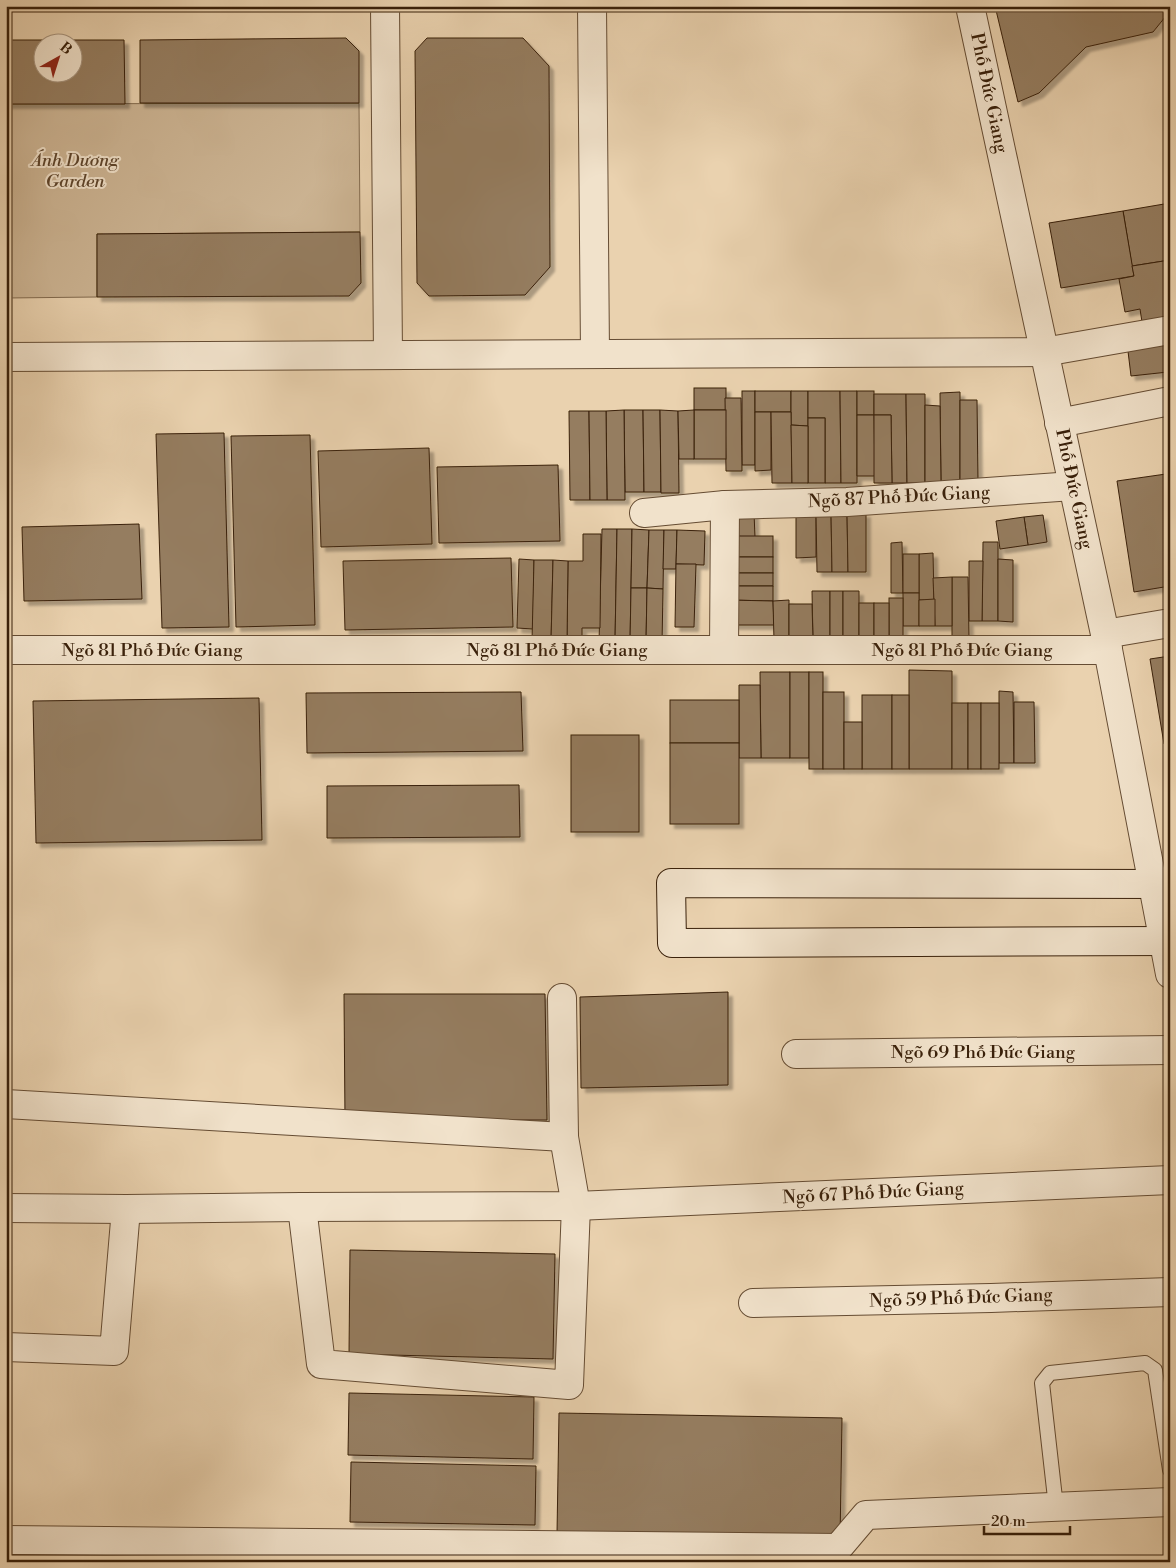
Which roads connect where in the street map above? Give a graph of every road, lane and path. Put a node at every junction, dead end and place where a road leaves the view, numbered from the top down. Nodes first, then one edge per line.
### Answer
1 (385, 6) edge
2 (592, 6) edge
3 (970, 6) edge
4 (1170, 330) edge
5 (1044, 352) junction
6 (595, 354) junction
7 (388, 355) junction
8 (6, 357) edge
9 (1170, 401) edge
10 (1059, 423) junction
11 (1073, 486) junction
12 (725, 505) junction
13 (644, 514) dead end
14 (1170, 623) edge
15 (1107, 642) junction
16 (6, 650) edge
17 (724, 650) junction
18 (1162, 885) edge
19 (1167, 942) edge
20 (1170, 974) edge
21 (562, 998) dead end
22 (1170, 1050) edge
23 (796, 1054) dead end
24 (6, 1104) edge
25 (564, 1137) junction
26 (1170, 1180) edge
27 (576, 1206) junction
28 (302, 1207) junction
29 (6, 1208) edge
30 (126, 1209) junction
31 (1170, 1292) edge
32 (753, 1303) dead end
33 (6, 1348) edge
34 (1170, 1470) edge
35 (1170, 1502) edge
36 (1056, 1507) junction
37 (6, 1540) edge

1 - 7 street
2 - 6 street
3 - 5 street, Phố Đức Giang
4 - 5 street
5 - 6 street
5 - 10 street, Phố Đức Giang
6 - 7 street
7 - 8 street
9 - 10 street
10 - 11 street, Phố Đức Giang
11 - 12 street, Ngõ 87 Phố Đức Giang
11 - 15 street, Phố Đức Giang
12 - 13 street, Ngõ 87 Phố Đức Giang
12 - 17 street
14 - 15 street, Ngõ 81 Phố Đức Giang
15 - 17 street, Ngõ 81 Phố Đức Giang
15 - 18 street, Phố Đức Giang
16 - 17 street, Ngõ 81 Phố Đức Giang
18 - 19 street, Phố Đức Giang
18 - 19 street
19 - 20 street, Phố Đức Giang
21 - 25 street
22 - 23 street, Ngõ 69 Phố Đức Giang
24 - 25 street
25 - 27 street
26 - 27 street, Ngõ 67 Phố Đức Giang
27 - 28 street, Ngõ 67 Phố Đức Giang
27 - 28 street
28 - 30 street, Ngõ 67 Phố Đức Giang
29 - 30 street, Ngõ 67 Phố Đức Giang
30 - 33 street
31 - 32 street, Ngõ 59 Phố Đức Giang
34 - 36 lane
35 - 36 street
36 - 37 street

